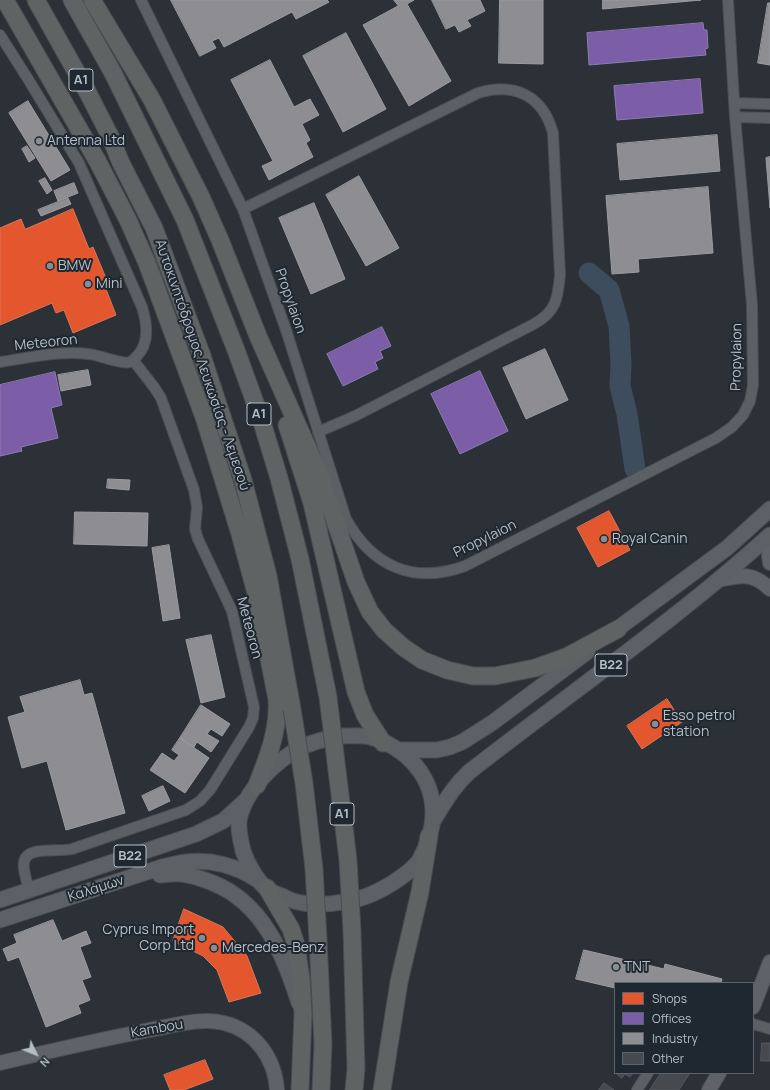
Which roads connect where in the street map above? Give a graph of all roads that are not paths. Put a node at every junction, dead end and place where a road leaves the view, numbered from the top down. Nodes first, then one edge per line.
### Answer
1 (5, 0) edge
2 (18, 0) edge
3 (36, 0) edge
4 (72, 0) edge
5 (92, 0) edge
6 (142, 0) edge
7 (728, 0) edge
8 (0, 35) edge
9 (734, 103) junction
10 (770, 104) edge
11 (74, 117) junction
12 (735, 117) junction
13 (770, 118) edge
14 (243, 209) junction
15 (258, 336) junction
16 (133, 360) junction
17 (0, 362) edge
18 (318, 432) junction
19 (770, 508) edge
20 (770, 535) edge
21 (770, 546) edge
22 (770, 563) edge
23 (718, 580) junction
24 (770, 589) edge
25 (618, 629) junction
26 (384, 743) junction
27 (399, 750) junction
28 (253, 790) junction
29 (431, 829) junction
30 (135, 876) junction
31 (264, 885) junction
32 (29, 890) junction
33 (0, 900) edge
34 (0, 920) edge
35 (770, 962) edge
36 (754, 1004) edge
37 (303, 1014) junction
38 (754, 1024) edge
39 (770, 1029) edge
40 (0, 1063) edge
41 (647, 1074) edge
42 (718, 1074) edge
43 (277, 1090) edge
44 (300, 1090) edge
45 (321, 1090) edge
46 (354, 1090) edge
47 (382, 1090) edge
48 (637, 1090) edge
49 (709, 1090) edge

1 - 11 highway
2 - 11 highway
3 - 45 highway, Αυτοκινητόδρομος Λευκωσίας - Λεμεσού / A1, bridge
4 - 46 highway, A1, bridge
5 - 15 highway
6 - 14 street, Propylaion
7 - 9 street, Propylaion
8 - 16 street
9 - 10 street
9 - 12 street, Propylaion
11 - 28 highway
12 - 13 street
12 - 18 street, Propylaion
14 - 18 street, Propylaion
14 - 18 street
15 - 25 highway
15 - 26 highway
16 - 17 street, Meteoron
16 - 32 street, Meteoron
19 - 25 main road, B22
20 - 23 main road, B22
21 - 22 street
23 - 24 street
23 - 29 main road, B22
25 - 27 main road, B22
26 - 27 main road, B22
26 - 28 main road, B22
27 - 29 main road, B22
28 - 31 main road, B22
28 - 32 main road, Καλάμων / B22
29 - 31 main road, B22
29 - 47 highway
30 - 31 main road, Καλάμων / B22
30 - 34 main road, Καλάμων / B22
30 - 37 main road
31 - 37 highway
32 - 33 main road, Καλάμων / B22
35 - 36 street
37 - 44 highway
38 - 39 street
40 - 43 street, Kambou
41 - 48 street
42 - 49 street

